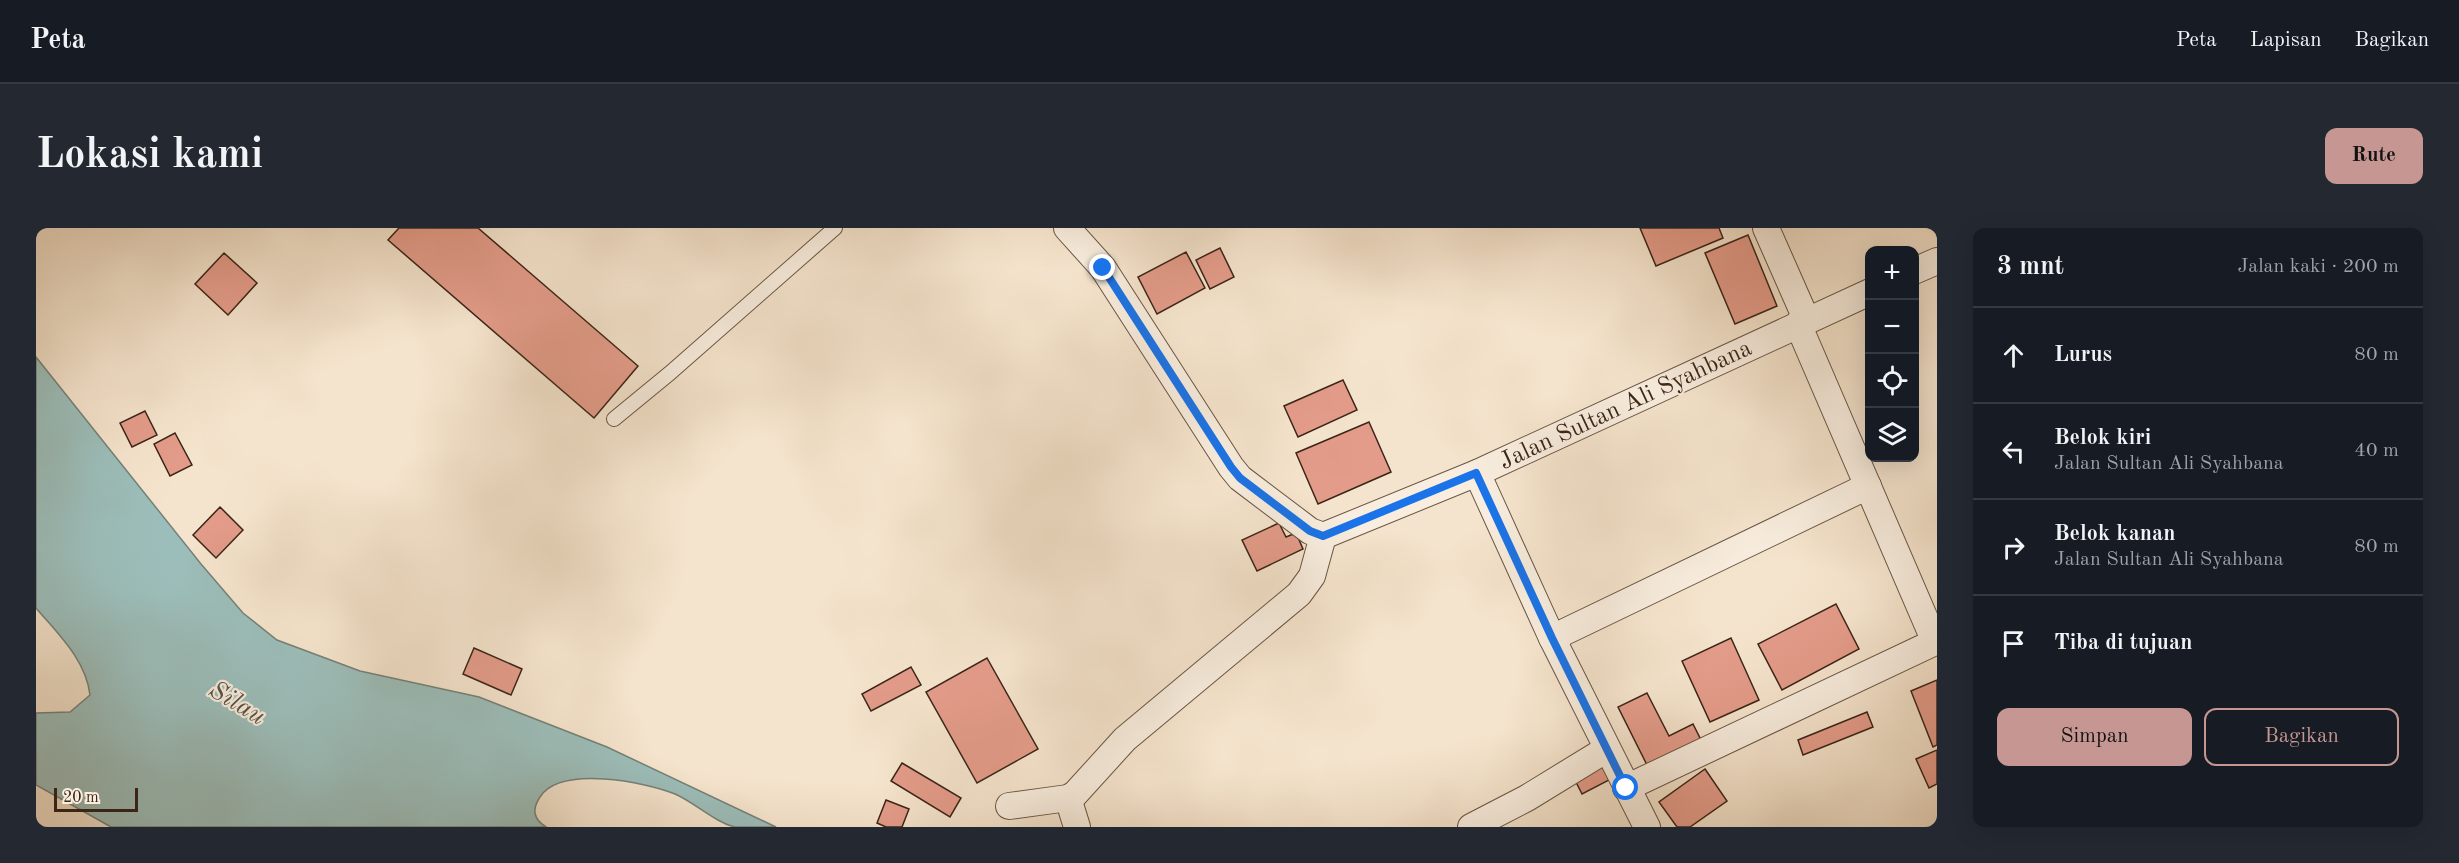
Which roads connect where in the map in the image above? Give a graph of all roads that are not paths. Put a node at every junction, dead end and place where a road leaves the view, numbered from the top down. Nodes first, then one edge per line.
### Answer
1 (835, 228) edge
2 (1067, 228) edge
3 (1766, 228) edge
4 (1937, 261) edge
5 (1919, 269) edge
6 (1865, 294) edge
7 (1803, 322) junction
8 (614, 419) dead end
9 (1476, 473) junction
10 (1868, 486) junction
11 (1323, 536) junction
12 (1552, 638) junction
13 (1607, 749) junction
14 (1626, 788) junction
15 (1068, 798) junction
16 (1009, 806) dead end
17 (1077, 827) edge
18 (1471, 827) edge
19 (1647, 827) edge

1 - 8 lane
2 - 11 street
3 - 7 street
4 - 5 street
6 - 7 street, Jalan Sultan Ali Syahbana
7 - 9 street, Jalan Sultan Ali Syahbana
7 - 10 street
9 - 11 street, Jalan Sultan Ali Syahbana
9 - 12 street
10 - 12 street
10 - 14 street
11 - 15 street
12 - 13 street
13 - 14 street
13 - 18 street
14 - 19 street
15 - 16 street
15 - 17 street

